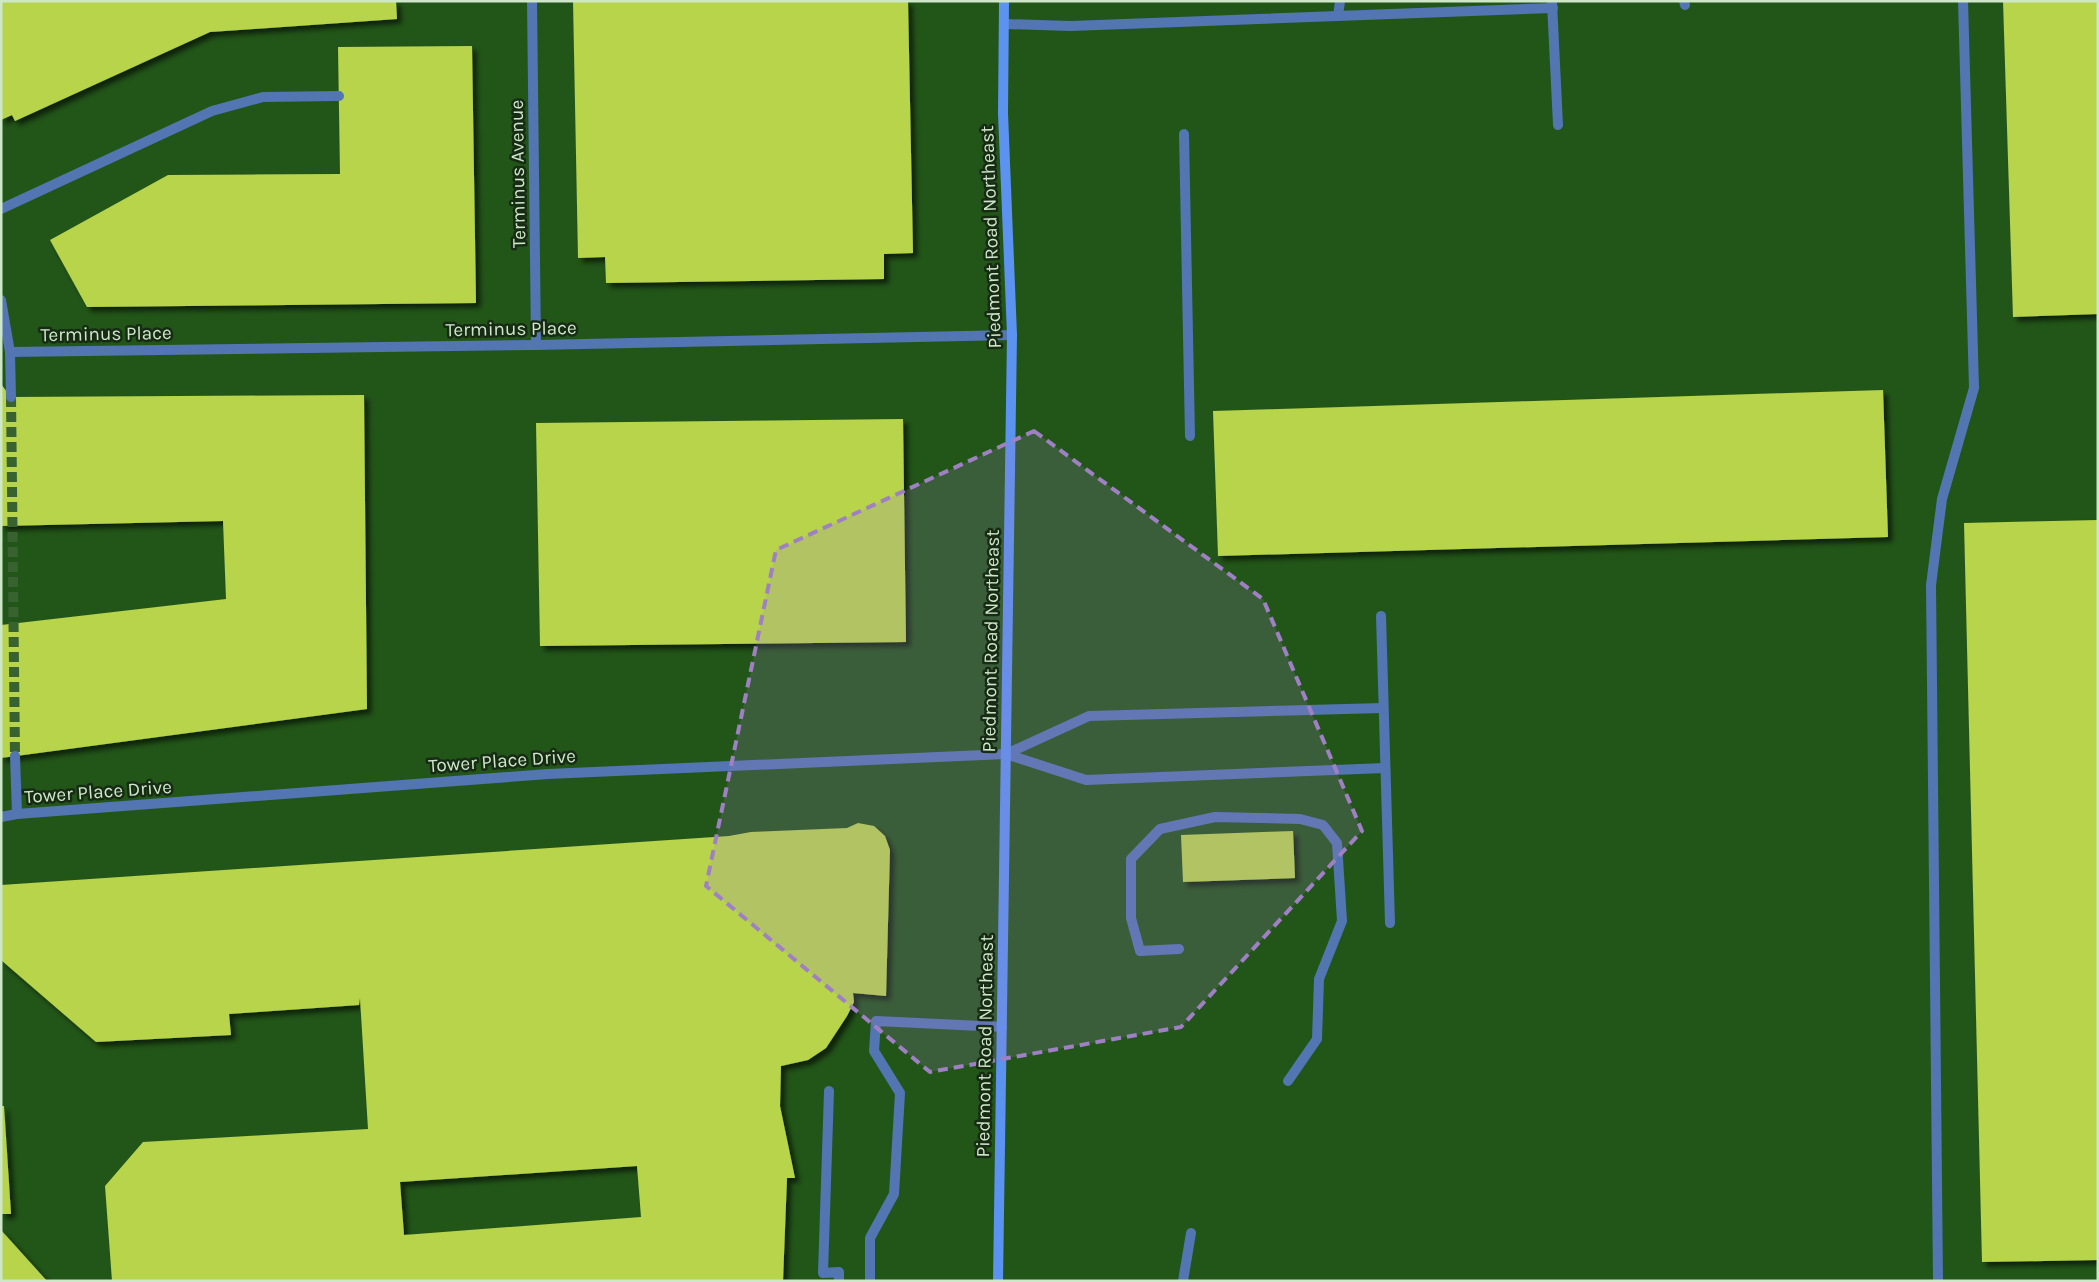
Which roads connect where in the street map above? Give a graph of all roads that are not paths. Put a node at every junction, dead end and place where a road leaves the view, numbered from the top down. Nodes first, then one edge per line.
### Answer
1 (532, 1) edge
2 (1004, 1) edge
3 (1340, 1) edge
4 (1963, 1) edge
5 (1552, 5) edge
6 (1478, 6) edge
7 (1338, 16) junction
8 (1004, 24) junction
9 (339, 96) dead end
10 (1558, 125) dead end
11 (1184, 134) dead end
12 (1, 209) edge
13 (1, 300) edge
14 (1012, 335) junction
15 (536, 346) junction
16 (10, 352) junction
17 (11, 397) tunnel mouth
18 (1190, 436) dead end
19 (1381, 616) dead end
20 (1383, 708) junction
21 (1006, 754) junction
22 (15, 756) tunnel mouth
23 (1385, 768) junction
24 (17, 814) junction
25 (1, 817) edge
26 (1390, 923) dead end
27 (1179, 949) dead end
28 (1002, 1027) junction
29 (1288, 1081) dead end
30 (829, 1091) dead end
31 (1191, 1233) dead end
32 (839, 1281) edge
33 (870, 1281) edge
34 (998, 1281) edge
35 (1184, 1281) edge
36 (1938, 1281) edge

1 - 15 street, Terminus Avenue
2 - 8 main road, Piedmont Road Northeast
3 - 7 street
4 - 36 street
5 - 6 street
5 - 10 street
6 - 7 street
7 - 8 street
8 - 14 main road, Piedmont Road Northeast
9 - 12 street
11 - 18 street
13 - 16 street
14 - 15 street, Terminus Place
14 - 21 main road, Piedmont Road Northeast
15 - 16 street, Terminus Place
16 - 17 street
19 - 20 street
20 - 21 street
20 - 23 street
21 - 23 street
21 - 24 street, Tower Place Drive
21 - 28 main road, Piedmont Road Northeast
22 - 24 street
23 - 26 street
24 - 25 street, Tower Place Drive
27 - 29 street
28 - 33 street
28 - 34 main road, Piedmont Road Northeast
30 - 32 street
31 - 35 street

